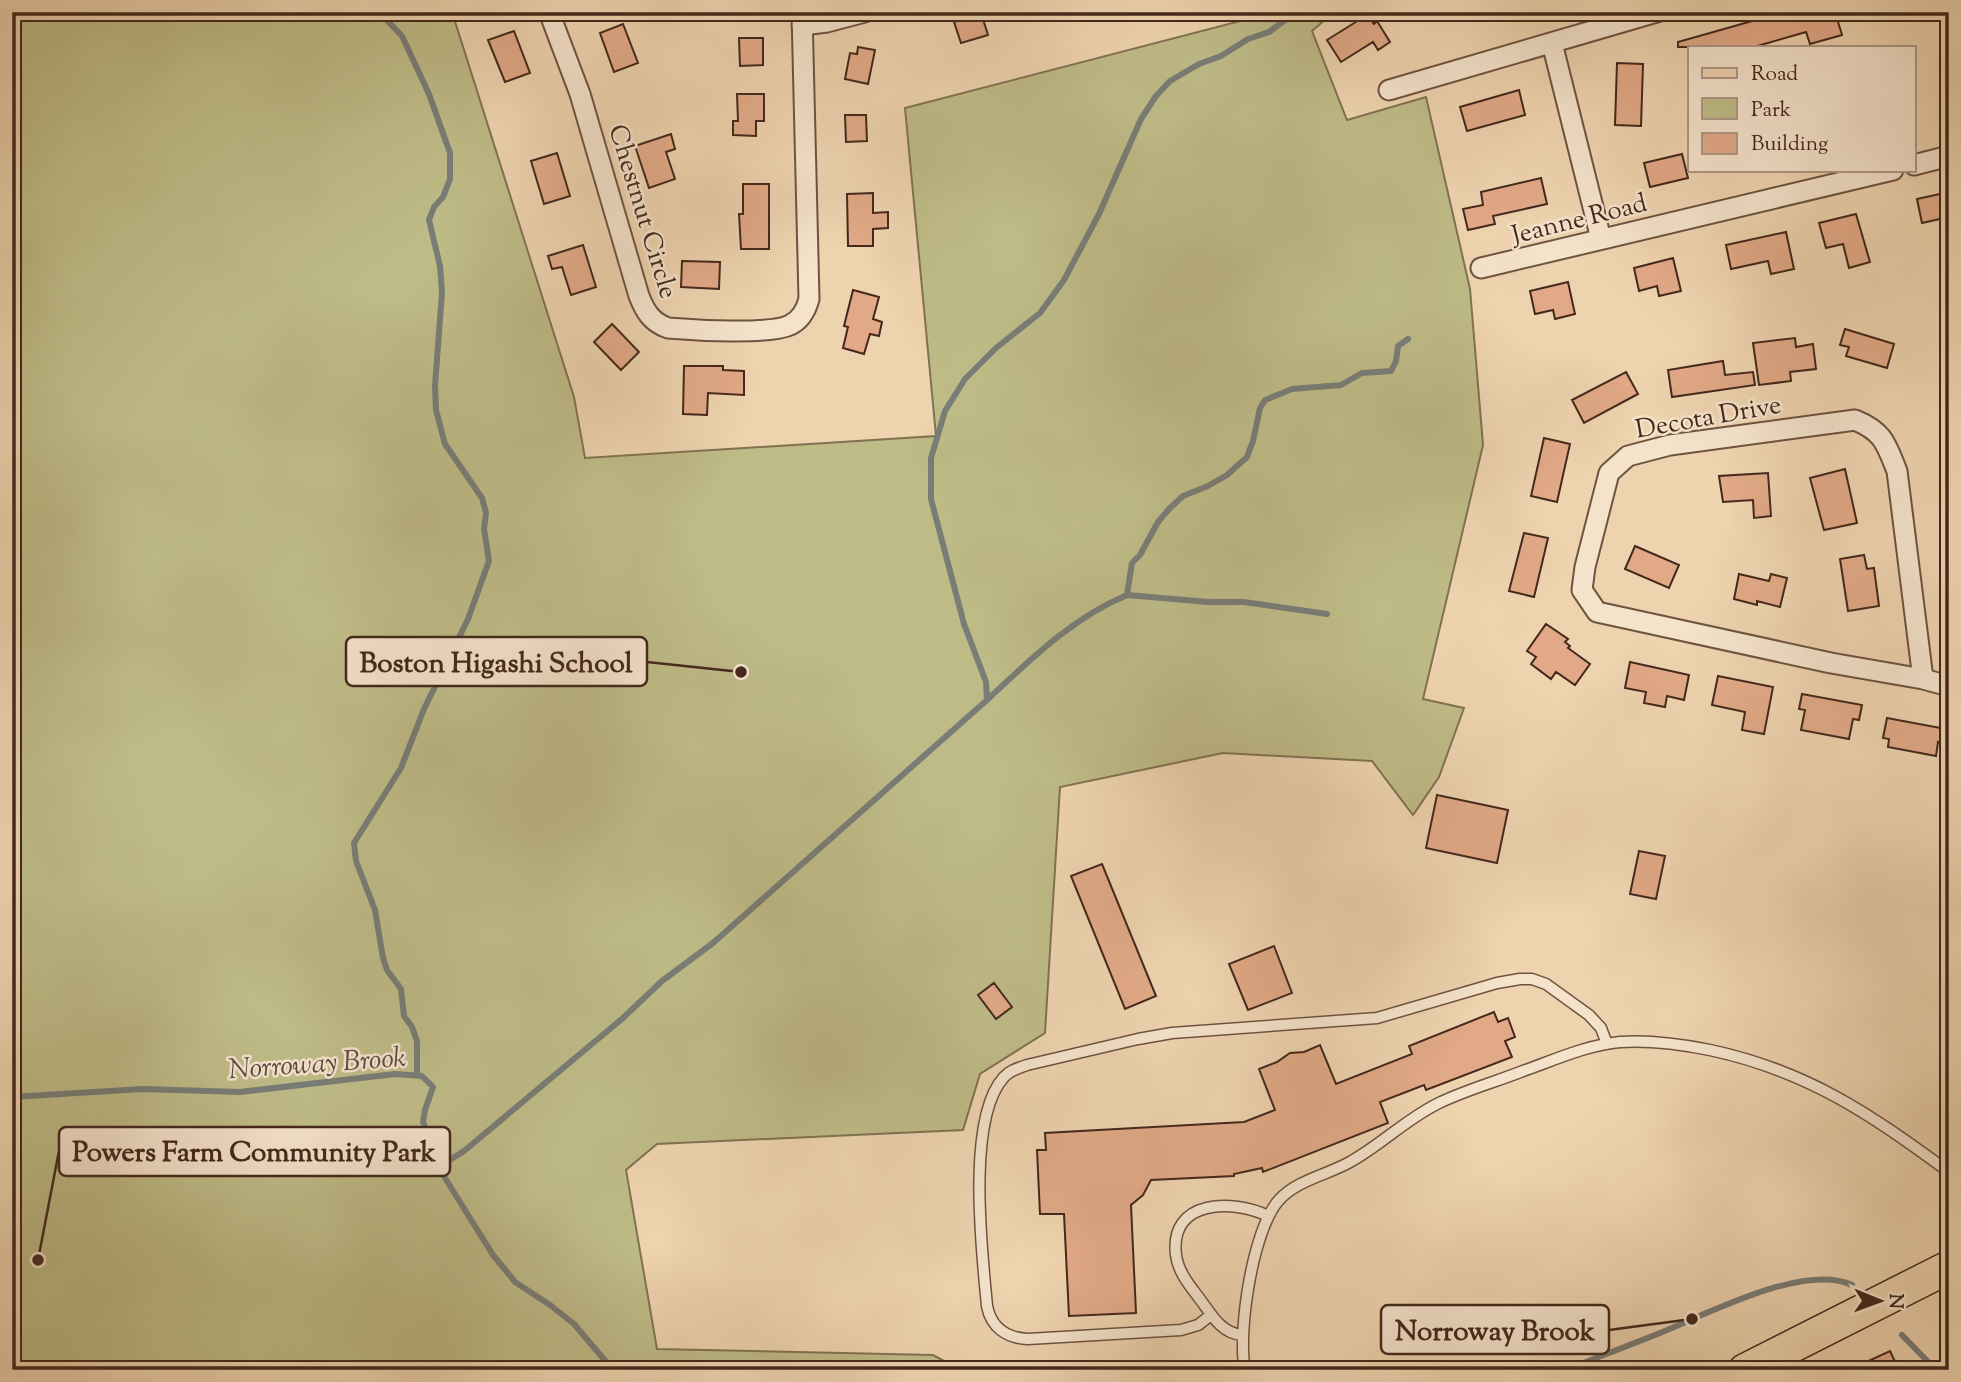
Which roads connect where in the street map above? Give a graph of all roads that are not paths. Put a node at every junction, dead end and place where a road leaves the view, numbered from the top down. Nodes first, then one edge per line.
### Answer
1 (549, 12) edge
2 (865, 12) edge
3 (1657, 12) edge
4 (802, 19) edge
5 (1552, 43) junction
6 (1389, 90) dead end
7 (1949, 156) edge
8 (1916, 164) edge
9 (1885, 172) edge
10 (1601, 239) junction
11 (1481, 268) dead end
12 (1923, 679) junction
13 (1949, 686) edge
14 (1607, 1044) junction
15 (1949, 1172) edge
16 (1268, 1216) junction
17 (1949, 1267) edge
18 (1211, 1315) junction
19 (1242, 1335) junction
20 (1245, 1370) edge
21 (1745, 1370) edge

1 - 4 street, Chestnut Circle
2 - 4 street, Chestnut Circle
3 - 5 street
5 - 6 street
5 - 10 street
7 - 8 street
9 - 10 street, Jeanne Road
10 - 11 street, Jeanne Road
12 - 12 street, Decota Drive
12 - 13 street, Decota Drive
14 - 15 lane
14 - 16 lane
14 - 18 lane
16 - 18 lane
16 - 19 lane
17 - 21 main road
18 - 19 lane
19 - 20 lane

